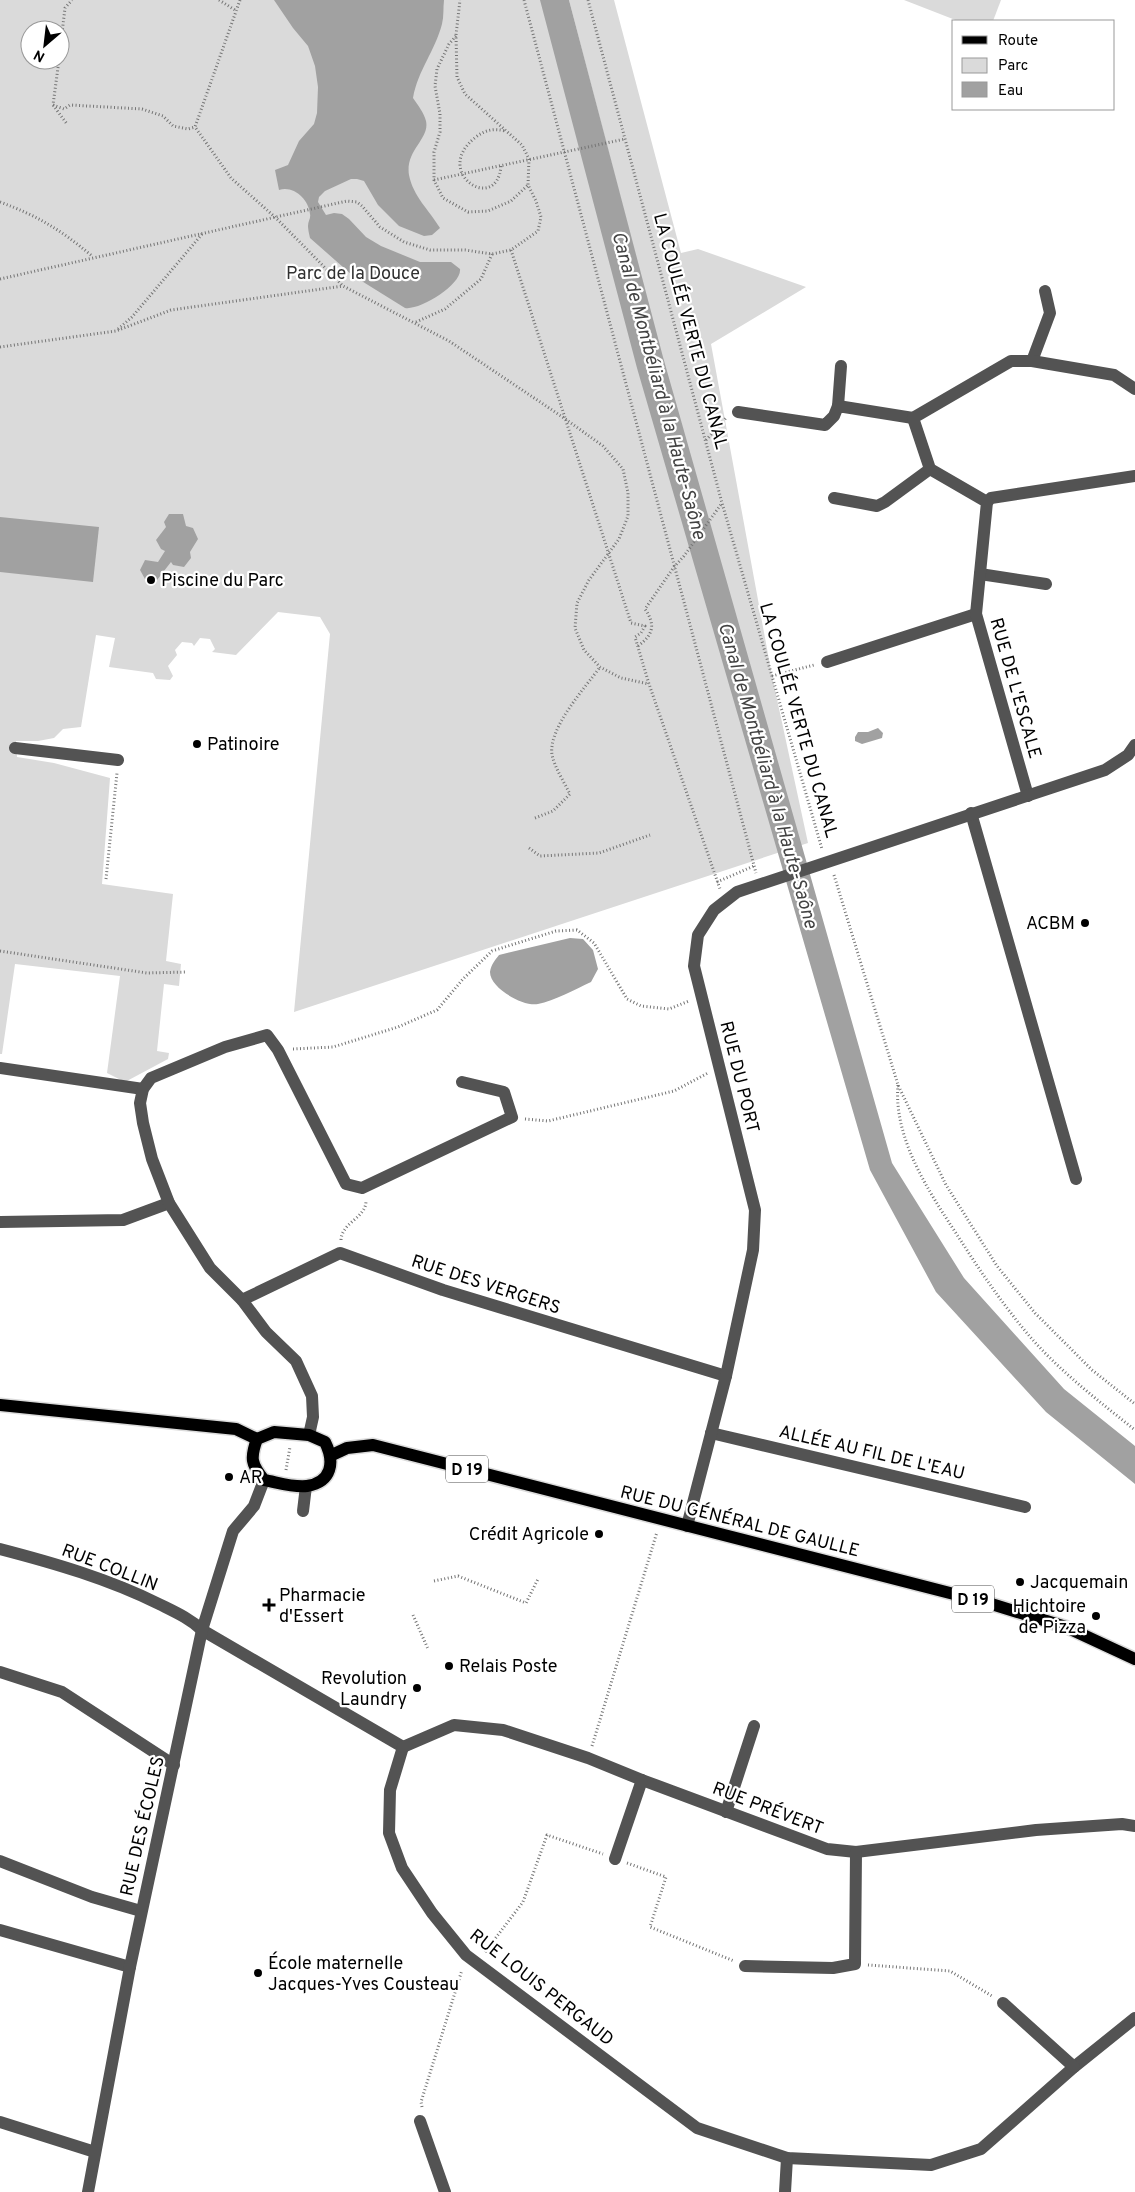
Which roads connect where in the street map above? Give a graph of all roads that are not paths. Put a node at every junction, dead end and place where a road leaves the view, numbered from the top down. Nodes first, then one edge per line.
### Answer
1 (1045, 291) dead end
2 (1032, 361) junction
3 (842, 366) dead end
4 (1135, 390) edge
5 (838, 406) junction
6 (738, 412) road end
7 (913, 418) junction
8 (930, 469) junction
9 (1135, 476) edge
10 (834, 498) dead end
11 (987, 502) junction
12 (980, 574) junction
13 (1046, 584) dead end
14 (976, 614) junction
15 (827, 662) road end
16 (1135, 745) edge
17 (15, 748) dead end
18 (118, 760) road end
19 (1028, 796) junction
20 (971, 813) junction
21 (0, 1068) edge
22 (462, 1082) dead end
23 (142, 1089) junction
24 (1076, 1179) dead end
25 (169, 1203) junction
26 (0, 1222) edge
27 (242, 1300) junction
28 (726, 1376) junction
29 (0, 1405) edge
30 (711, 1434) junction
31 (309, 1435) junction
32 (257, 1439) junction
33 (332, 1455) junction
34 (264, 1480) junction
35 (306, 1486) junction
36 (1025, 1507) dead end
37 (303, 1511) dead end
38 (687, 1526) junction
39 (0, 1550) edge
40 (202, 1630) junction
41 (1135, 1659) edge
42 (0, 1672) edge
43 (754, 1726) dead end
44 (402, 1747) junction
45 (174, 1765) junction
46 (642, 1780) junction
47 (726, 1812) junction
48 (1135, 1826) edge
49 (856, 1852) junction
50 (615, 1859) road end
51 (0, 1861) edge
52 (141, 1911) junction
53 (0, 1930) edge
54 (746, 1966) road end
55 (130, 1967) junction
56 (1003, 2003) road end
57 (1135, 2018) edge
58 (1074, 2068) junction
59 (420, 2121) road end
60 (0, 2122) edge
61 (94, 2152) junction
62 (787, 2158) junction
63 (88, 2192) edge
64 (445, 2192) edge
65 (785, 2192) edge

1 - 2 street
2 - 4 street
2 - 7 street
3 - 5 street
5 - 6 street
5 - 7 street
7 - 8 street
8 - 10 street
8 - 11 street
9 - 11 street
11 - 12 street, RUE DE L'ESCALE
12 - 13 street
12 - 14 street, RUE DE L'ESCALE
14 - 15 street
14 - 19 street, RUE DE L'ESCALE
16 - 19 street, RUE DU PORT
17 - 18 street
19 - 20 street, RUE DU PORT
20 - 24 street
20 - 28 street, RUE DU PORT
21 - 23 street
22 - 23 street
23 - 25 street
25 - 26 street
25 - 27 street
27 - 28 street, RUE DES VERGERS
27 - 31 street
28 - 30 street, RUE DU PORT
29 - 32 main road
30 - 36 street, ALLÉE AU FIL DE L'EAU
30 - 38 street, RUE DU PORT
31 - 32 main road
31 - 33 main road
32 - 34 main road
33 - 35 main road
33 - 38 main road, RUE DU GÉNÉRAL DE GAULLE / D 19
34 - 35 main road
34 - 40 street, RUE DES ÉCOLES
35 - 37 street
38 - 41 main road, RUE DU GÉNÉRAL DE GAULLE / D 19
39 - 40 street, RUE COLLIN
40 - 44 street
40 - 45 street, RUE DES ÉCOLES
42 - 45 street
43 - 47 street
44 - 46 street, RUE PRÉVERT
44 - 62 street, RUE LOUIS PERGAUD
45 - 52 street, RUE DES ÉCOLES
46 - 47 street, RUE PRÉVERT
46 - 50 street
47 - 49 street, RUE PRÉVERT
48 - 49 street, RUE PRÉVERT
49 - 54 street
51 - 52 street
52 - 55 street, RUE DES ÉCOLES
53 - 55 street
55 - 61 street, RUE DES ÉCOLES
56 - 58 street
57 - 58 street
58 - 62 street
59 - 64 street
60 - 61 street
61 - 63 street, RUE DES ÉCOLES
62 - 65 street

